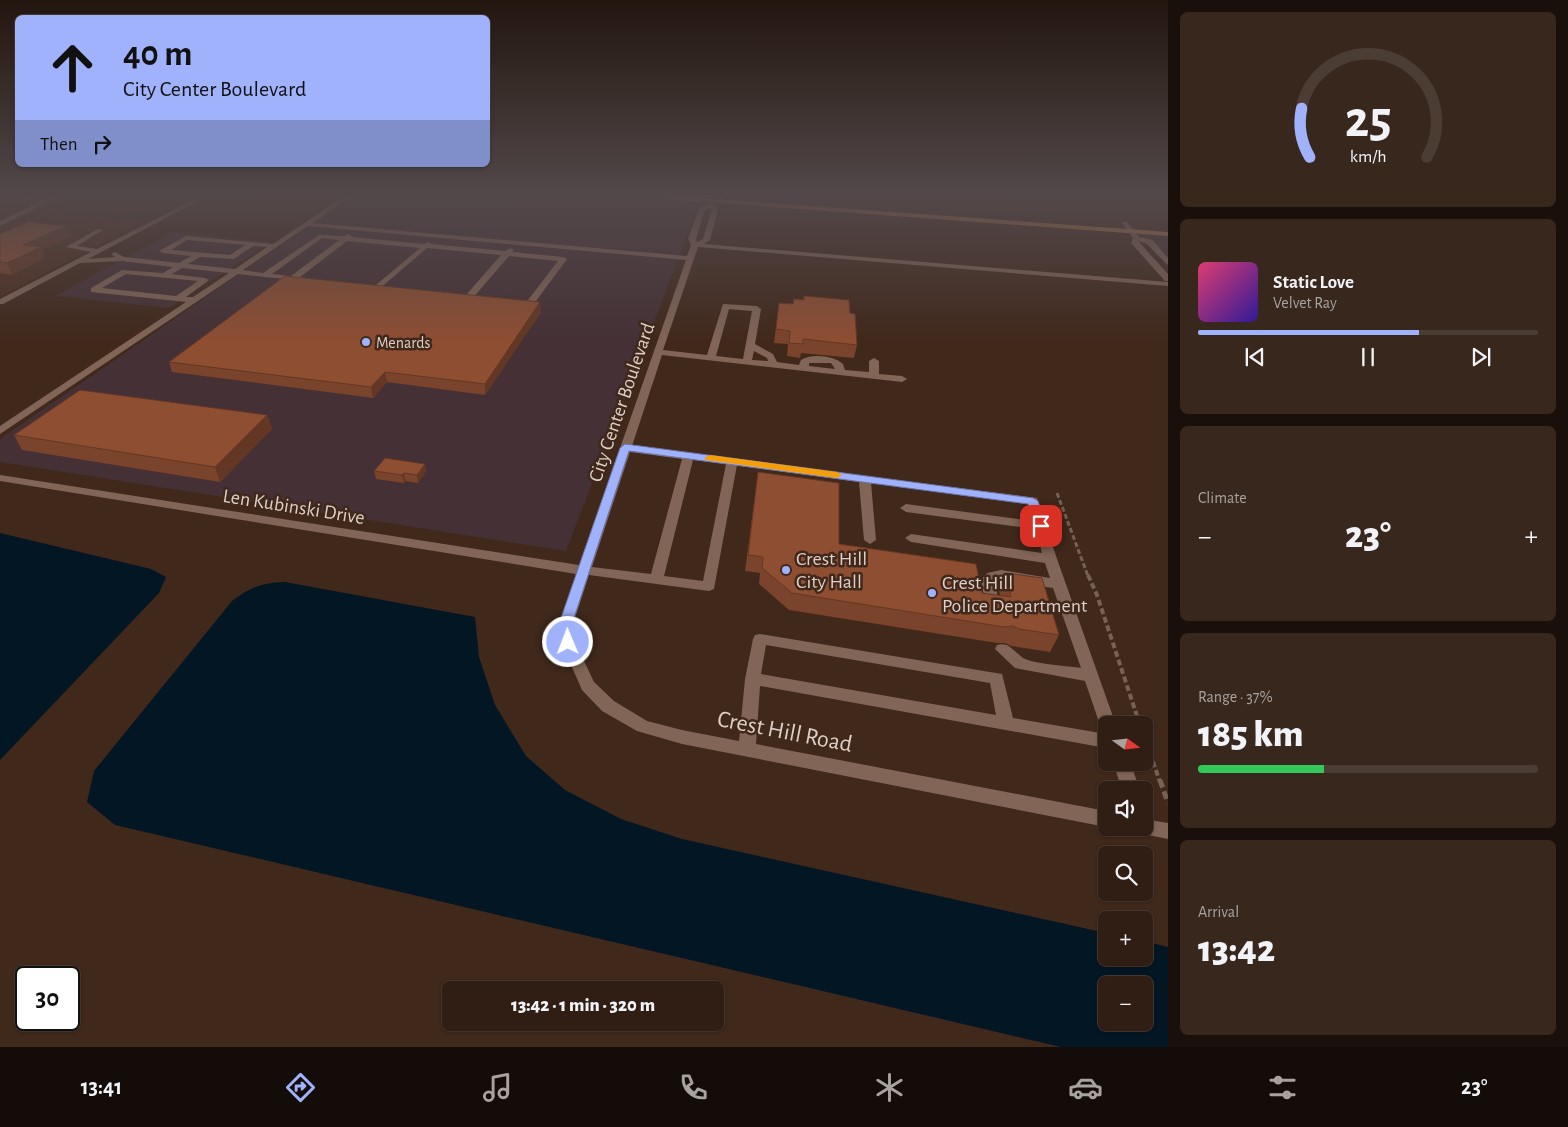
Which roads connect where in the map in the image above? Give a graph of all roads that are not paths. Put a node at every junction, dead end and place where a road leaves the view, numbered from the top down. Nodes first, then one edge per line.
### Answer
1 (110, 245) edge
2 (695, 245) edge
3 (72, 246) edge
4 (108, 246) edge
5 (172, 246) edge
6 (249, 246) edge
7 (275, 246) edge
8 (307, 246) edge
9 (336, 246) edge
10 (425, 246) joint
11 (514, 246) edge
12 (559, 246) edge
13 (705, 246) edge
14 (1139, 246) edge
15 (1153, 246) edge
16 (98, 251) junction
17 (507, 254) junction
18 (200, 255) junction
19 (690, 258) junction
20 (122, 259) junction
21 (76, 263) junction
22 (1168, 263) edge
23 (180, 266) junction
24 (237, 272) junction
25 (265, 275) junction
26 (164, 276) junction
27 (293, 278) junction
28 (1168, 279) edge
29 (312, 280) edge
30 (1168, 284) edge
31 (369, 286) edge
32 (379, 287) junction
33 (388, 288) edge
34 (469, 297) edge
35 (178, 298) junction
36 (196, 300) junction
37 (508, 301) edge
38 (0, 302) edge
39 (750, 345) junction
40 (658, 352) junction
41 (711, 358) junction
42 (874, 361) dead end
43 (747, 362) junction
44 (772, 365) junction
45 (874, 376) junction
46 (902, 379) dead end
47 (0, 431) edge
48 (625, 448) junction
49 (688, 456) junction
50 (732, 461) junction
51 (0, 478) edge
52 (865, 478) junction
53 (906, 508) dead end
54 (1041, 526) junction
55 (910, 538) dead end
56 (870, 540) dead end
57 (1050, 559) junction
58 (582, 570) junction
59 (656, 580) junction
60 (1059, 584) junction
61 (991, 604) edge
62 (1002, 649) dead end
63 (1090, 676) junction
64 (753, 679) junction
65 (1105, 716) edge
66 (1006, 724) junction
67 (1098, 740) edge
68 (747, 749) junction
69 (1098, 817) edge
70 (1153, 828) edge
71 (1168, 831) edge

1 - 20 street
2 - 19 street, City Center Boulevard
3 - 16 street
4 - 16 street
5 - 18 street
6 - 18 street
7 - 24 street
8 - 25 street
9 - 27 street
10 - 17 street
10 - 32 street
11 - 17 street
12 - 19 street
13 - 30 street
14 - 28 street
15 - 22 street
16 - 21 street
17 - 34 street
17 - 37 street
18 - 23 street
19 - 40 street, City Center Boulevard
20 - 21 street
20 - 23 street
21 - 38 street
23 - 24 street
23 - 26 street
24 - 25 street
24 - 36 street
25 - 27 street
26 - 35 street
26 - 35 street
27 - 29 street
31 - 32 street
32 - 33 street
35 - 36 street
36 - 47 street
39 - 41 street
39 - 43 street
39 - 44 street
40 - 41 street
40 - 48 street, City Center Boulevard
41 - 43 street
42 - 45 street
43 - 44 street
44 - 45 street
45 - 46 street
48 - 49 street
48 - 58 street, City Center Boulevard
49 - 50 street
49 - 59 street
50 - 52 street
50 - 59 street, Len Kubinski Drive
51 - 58 street, Len Kubinski Drive
52 - 54 street
52 - 56 street
53 - 54 street
54 - 57 street
55 - 57 street
57 - 60 street
58 - 59 street, Len Kubinski Drive
58 - 68 street, Crest Hill Road
60 - 61 street
60 - 63 street
62 - 63 street
63 - 65 street
64 - 66 street
64 - 66 street
64 - 68 street
66 - 67 street
68 - 69 street, Crest Hill Road
70 - 71 street

